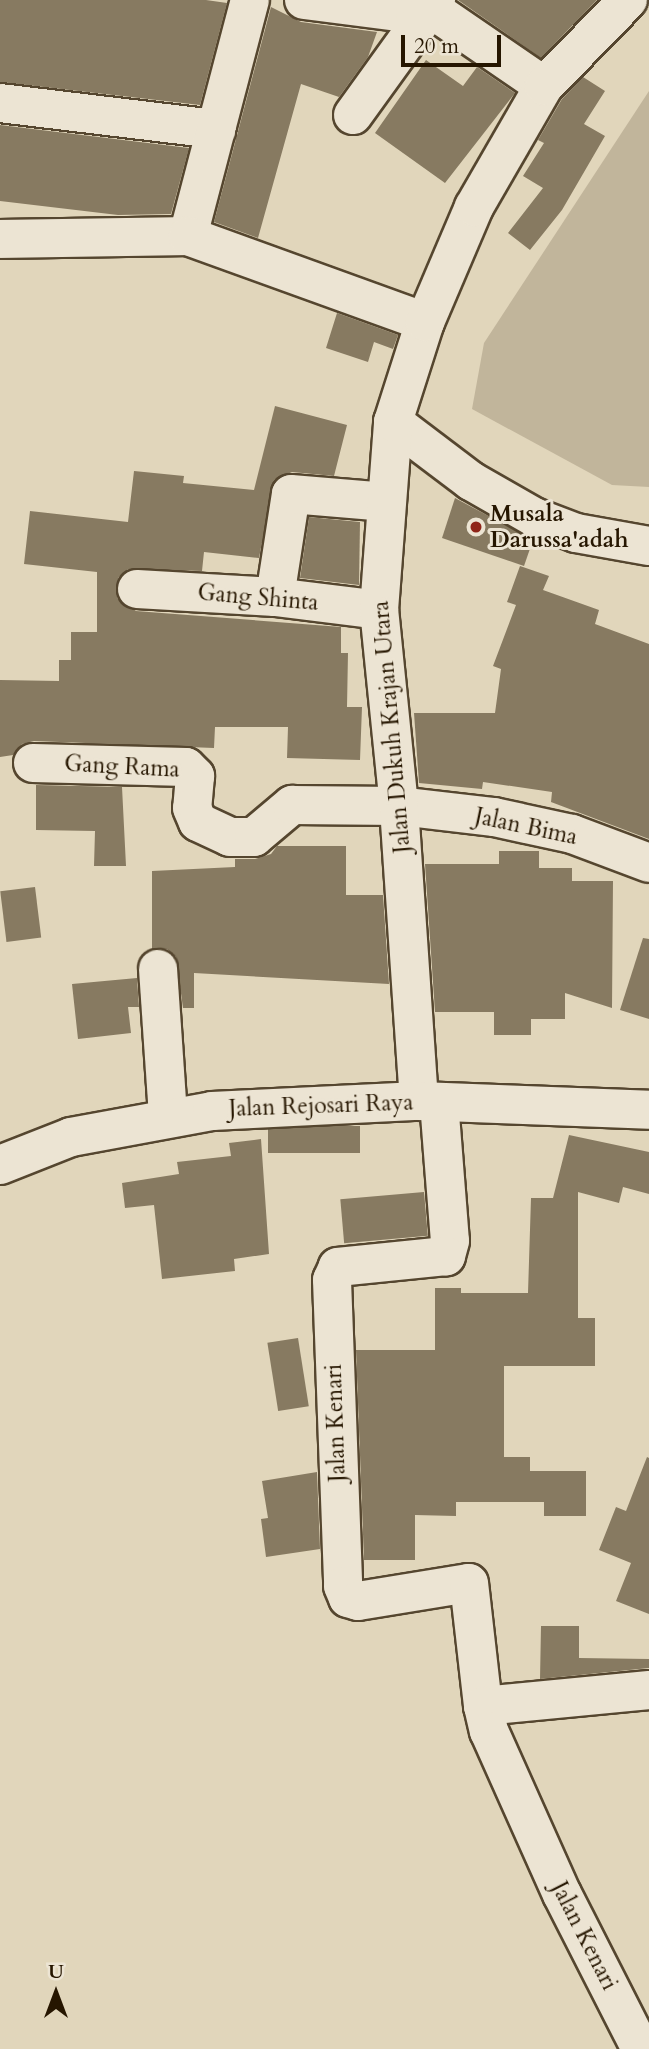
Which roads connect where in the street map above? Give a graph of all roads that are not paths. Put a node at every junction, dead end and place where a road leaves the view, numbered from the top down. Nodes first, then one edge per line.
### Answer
1 (250, 0) edge
2 (304, 0) edge
3 (628, 0) edge
4 (433, 4) edge
5 (544, 86) junction
6 (0, 103) edge
7 (353, 115) dead end
8 (216, 129) junction
9 (188, 236) junction
10 (0, 240) edge
11 (425, 323) junction
12 (393, 422) junction
13 (387, 502) junction
14 (649, 546) edge
15 (137, 589) dead end
16 (275, 597) junction
17 (379, 610) junction
18 (33, 763) dead end
19 (399, 806) junction
20 (649, 863) edge
21 (158, 969) dead end
22 (429, 1102) junction
23 (649, 1110) edge
24 (168, 1116) junction
25 (0, 1165) edge
26 (649, 1690) edge
27 (483, 1706) junction
28 (641, 2049) edge

1 - 8 street
2 - 4 street
3 - 5 street, Jalan Dukuh Krajan Utara
4 - 5 street
4 - 7 street
5 - 11 street, Jalan Dukuh Krajan Utara
6 - 8 street
8 - 9 street
9 - 10 street
9 - 11 street
11 - 12 street, Jalan Dukuh Krajan Utara
12 - 13 street, Jalan Dukuh Krajan Utara
12 - 14 street
13 - 16 street
13 - 17 street, Jalan Dukuh Krajan Utara
15 - 16 street, Gang Shinta
16 - 17 street, Gang Shinta
17 - 19 street, Jalan Dukuh Krajan Utara
18 - 19 street, Gang Rama
19 - 20 street, Jalan Bima
19 - 22 street, Jalan Dukuh Krajan Utara
21 - 24 street
22 - 23 street, Jalan Rejosari Raya
22 - 24 street, Jalan Rejosari Raya
22 - 27 street, Jalan Kenari
24 - 25 street, Jalan Rejosari Raya
26 - 27 street
27 - 28 street, Jalan Kenari

